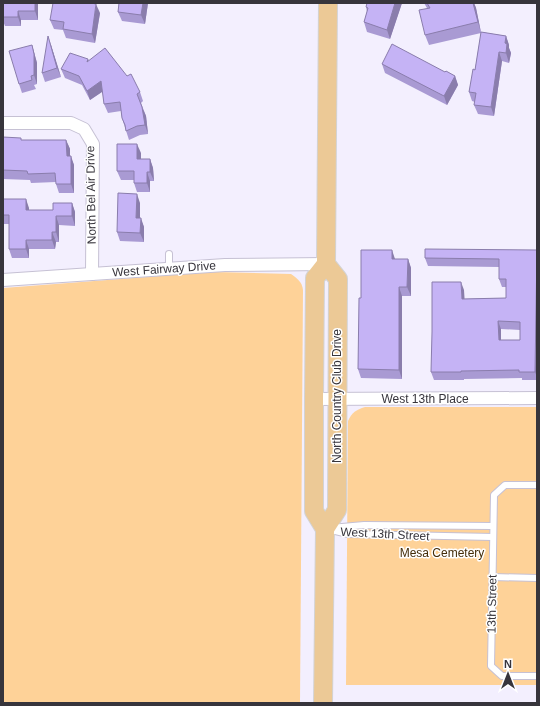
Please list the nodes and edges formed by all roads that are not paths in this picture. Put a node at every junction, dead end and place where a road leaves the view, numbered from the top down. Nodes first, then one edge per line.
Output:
1 (328, 3) edge
2 (3, 123) edge
3 (169, 254) dead end
4 (326, 264) junction
5 (169, 268) junction
6 (92, 274) junction
7 (3, 280) edge
8 (537, 398) edge
9 (314, 399) junction
10 (337, 399) junction
11 (537, 485) edge
12 (493, 526) junction
13 (325, 529) junction
14 (493, 537) junction
15 (493, 577) junction
16 (537, 578) edge
17 (537, 676) edge
18 (323, 703) edge

1 - 4 main road
2 - 6 street, North Bel Air Drive
3 - 5 lane
4 - 5 street, West Fairway Drive
4 - 9 main road, North Country Club Drive
4 - 10 main road, North Country Club Drive
5 - 6 street, West Fairway Drive
6 - 7 street, West Fairway Drive
8 - 10 street, West 13th Place
9 - 10 street, West 13th Place
9 - 13 main road, North Country Club Drive
10 - 13 main road, North Country Club Drive
11 - 12 lane, 13th Street
12 - 13 lane, West 13th Street
12 - 14 lane, 13th Street
13 - 14 lane, West 13th Street
13 - 18 main road
14 - 15 lane, 13th Street
15 - 16 lane
15 - 17 lane, 13th Street

